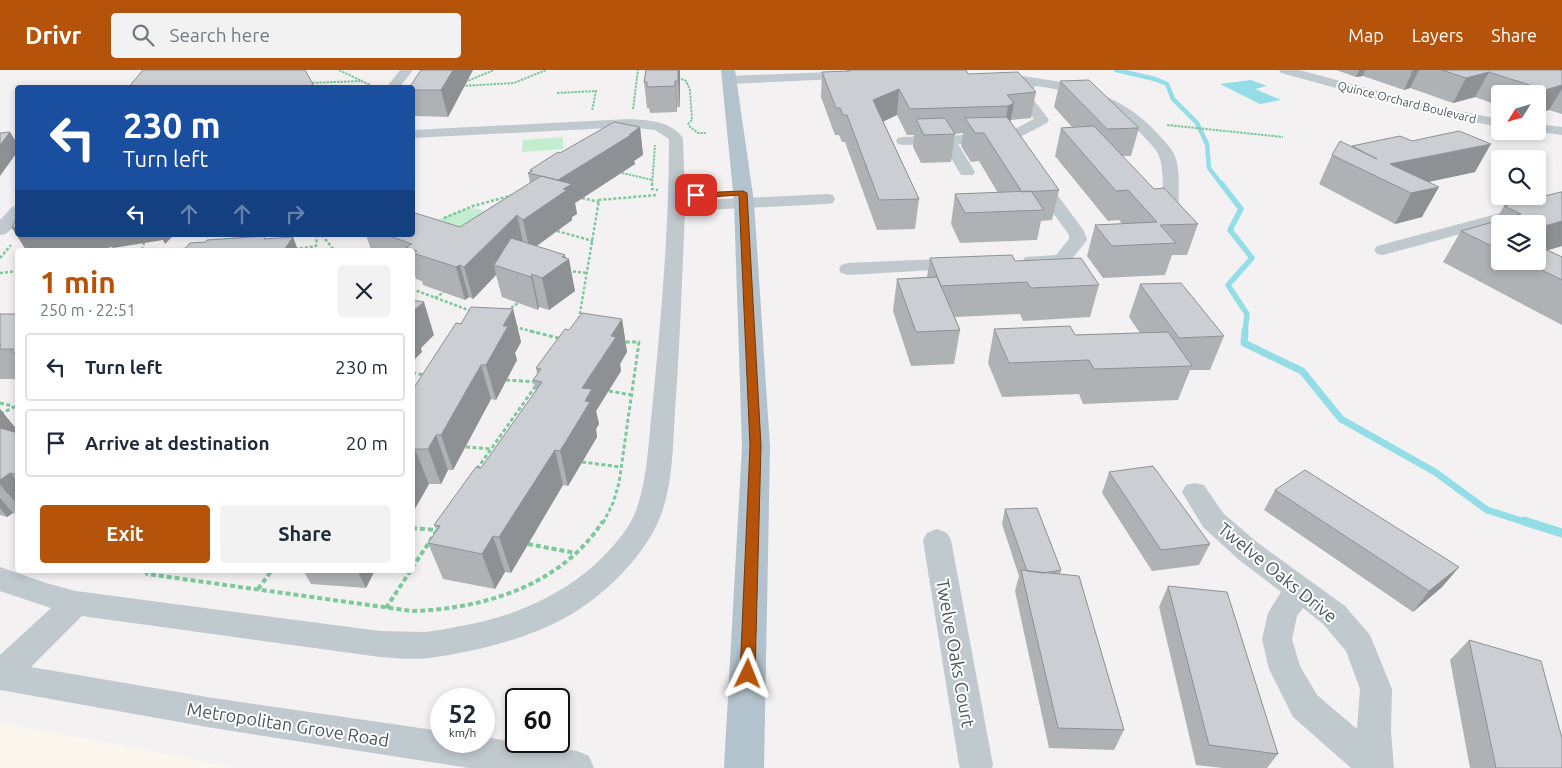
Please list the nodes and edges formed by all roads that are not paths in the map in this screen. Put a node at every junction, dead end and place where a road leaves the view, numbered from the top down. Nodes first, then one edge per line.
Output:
1 (407, 70) edge
2 (1285, 70) edge
3 (729, 75) edge
4 (867, 75) edge
5 (984, 76) edge
6 (1030, 82) junction
7 (394, 85) edge
8 (1491, 121) edge
9 (1546, 129) edge
10 (1562, 131) edge
11 (415, 134) edge
12 (1007, 138) junction
13 (948, 140) junction
14 (903, 141) dead end
15 (967, 172) dead end
16 (826, 194) dead end
17 (670, 197) junction
18 (743, 198) junction
19 (1170, 207) edge
20 (15, 214) edge
21 (1562, 220) edge
22 (0, 230) edge
23 (1383, 250) dead end
24 (1013, 262) edge
25 (984, 263) edge
26 (848, 269) dead end
27 (1195, 492) dead end
28 (937, 540) dead end
29 (0, 579) edge
30 (1300, 588) junction
31 (76, 602) junction
32 (0, 676) edge
33 (975, 767) edge
34 (577, 768) edge
35 (744, 768) edge
36 (1377, 768) edge

1 - 7 street
2 - 8 street, Quince Orchard Boulevard
3 - 4 street
3 - 18 main road
5 - 6 street
6 - 12 street
6 - 19 street
9 - 10 street
11 - 17 street
12 - 13 street
12 - 24 street
13 - 14 street
13 - 15 street
16 - 18 street
17 - 18 street
17 - 31 street
18 - 35 main road
20 - 22 street
21 - 23 street
25 - 26 street
27 - 30 street, Twelve Oaks Drive
28 - 33 street, Twelve Oaks Court
29 - 31 street
30 - 36 street, Twelve Oaks Drive
30 - 36 street
31 - 32 street
32 - 34 street, Metropolitan Grove Road

